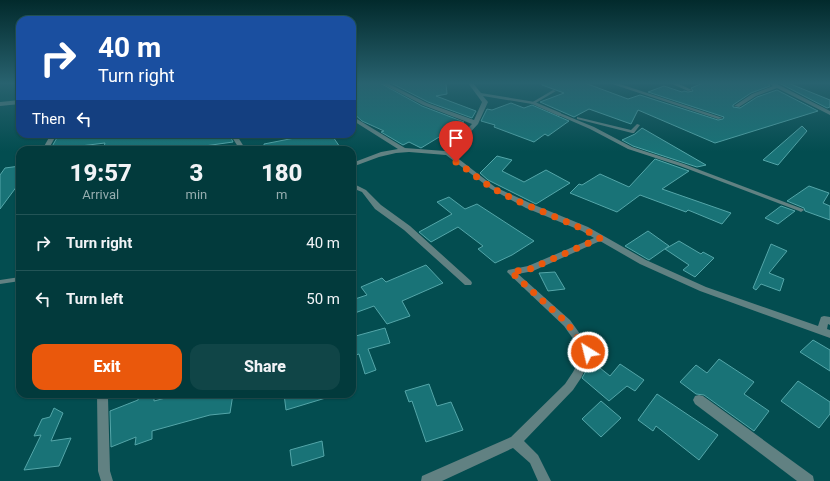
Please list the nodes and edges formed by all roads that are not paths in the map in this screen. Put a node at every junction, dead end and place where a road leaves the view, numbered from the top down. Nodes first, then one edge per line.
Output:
1 (428, 105) edge
2 (484, 105) edge
3 (539, 105) edge
4 (681, 105) edge
5 (814, 105) edge
6 (559, 114) junction
7 (830, 114) edge
8 (720, 118) dead end
9 (356, 120) edge
10 (476, 123) junction
11 (638, 125) dead end
12 (404, 150) junction
13 (447, 153) junction
14 (356, 164) edge
15 (356, 187) edge
16 (801, 210) dead end
17 (600, 238) junction
18 (16, 280) edge
19 (0, 282) edge
20 (468, 283) dead end
21 (830, 321) edge
22 (826, 332) edge
23 (102, 398) edge
24 (699, 400) dead end
25 (515, 441) junction
26 (107, 481) edge
27 (427, 481) edge
28 (545, 481) edge
29 (808, 481) edge

1 - 10 street
2 - 10 street
3 - 6 street
4 - 8 street
5 - 7 street
6 - 11 lane
6 - 16 lane
9 - 12 street
10 - 13 street
12 - 13 street
12 - 14 street
13 - 17 street
15 - 20 street
17 - 22 street
17 - 25 street
18 - 19 lane
21 - 22 street
23 - 26 street
24 - 29 street
25 - 27 street
25 - 28 street

